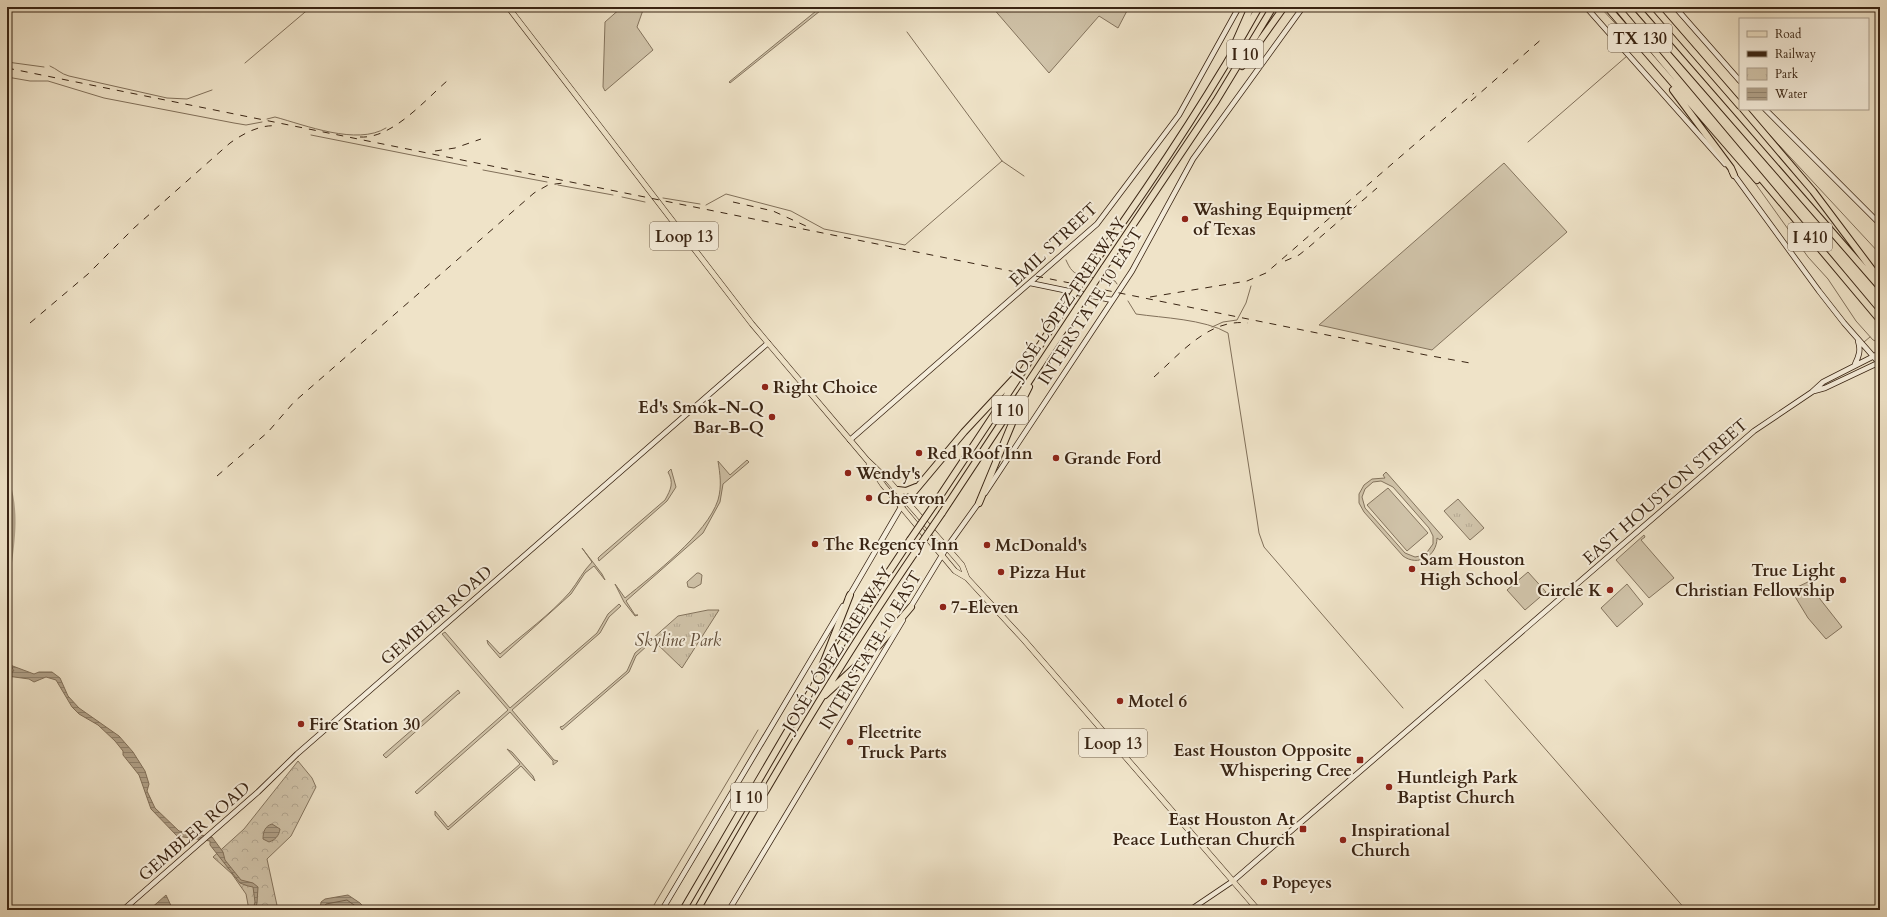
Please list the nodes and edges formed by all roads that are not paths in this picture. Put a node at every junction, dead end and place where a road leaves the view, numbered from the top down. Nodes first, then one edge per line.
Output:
1 (508, 7) edge
2 (1239, 7) edge
3 (1251, 7) edge
4 (1259, 7) edge
5 (1274, 7) edge
6 (1284, 7) edge
7 (1303, 7) edge
8 (1586, 7) edge
9 (1607, 7) edge
10 (1612, 7) edge
11 (1617, 7) edge
12 (1636, 7) edge
13 (1654, 7) edge
14 (1675, 7) edge
15 (1649, 56) junction
16 (1670, 68) junction
17 (1224, 70) junction
18 (1739, 80) edge
19 (1216, 101) junction
20 (1739, 105) edge
21 (1744, 110) edge
22 (1766, 110) edge
23 (1734, 175) junction
24 (1797, 221) junction
25 (1880, 224) edge
26 (1041, 273) junction
27 (1880, 280) edge
28 (1030, 283) junction
29 (1044, 286) junction
30 (1880, 286) edge
31 (1112, 300) junction
32 (1880, 320) edge
33 (1856, 338) junction
34 (768, 342) junction
35 (1880, 353) edge
36 (1873, 356) junction
37 (1029, 363) junction
38 (1879, 363) edge
39 (1855, 365) junction
40 (1036, 371) junction
41 (1812, 392) junction
42 (850, 440) junction
43 (867, 460) junction
44 (919, 485) junction
45 (898, 490) junction
46 (907, 500) junction
47 (979, 503) junction
48 (901, 507) junction
49 (947, 548) junction
50 (942, 556) junction
51 (967, 578) junction
52 (850, 595) junction
53 (911, 607) junction
54 (815, 684) junction
55 (812, 710) junction
56 (1233, 881) junction
57 (123, 910) edge
58 (662, 910) edge
59 (683, 910) edge
60 (697, 910) edge
61 (730, 910) edge
62 (1190, 910) edge
63 (1258, 910) edge

1 - 34 main road, Loop 13
2 - 26 main road, EMIL STREET
3 - 17 highway
4 - 17 highway, JOSÉ LÓPEZ FREEWAY / I 10
5 - 19 highway, JOSÉ LÓPEZ FREEWAY / I 10
6 - 19 highway
7 - 31 main road, INTERSTATE 10 EAST
8 - 23 main road
9 - 15 highway
10 - 16 highway, TX 130
11 - 16 highway, I 410
12 - 30 highway, I 410
13 - 20 highway
14 - 18 main road
15 - 23 highway
15 - 24 highway
16 - 24 highway, I 410
17 - 37 highway, JOSÉ LÓPEZ FREEWAY / I 10, bridge
19 - 40 highway, JOSÉ LÓPEZ FREEWAY / I 10, bridge
21 - 27 highway
22 - 25 main road
23 - 33 main road
24 - 32 highway, I 410
26 - 28 main road, EMIL STREET
26 - 29 main road
28 - 29 main road
28 - 42 main road, EMIL STREET
29 - 31 main road
31 - 47 main road, INTERSTATE 10 EAST
33 - 36 main road
33 - 39 main road
34 - 42 main road, Loop 13
34 - 57 main road, GEMBLER ROAD
35 - 36 main road, EAST HOUSTON STREET
36 - 38 main road
36 - 39 main road, EAST HOUSTON STREET
37 - 44 highway
37 - 54 highway, JOSÉ LÓPEZ FREEWAY / I 10, bridge
38 - 41 main road, EAST HOUSTON STREET
39 - 41 main road, EAST HOUSTON STREET
40 - 47 highway
40 - 55 highway, JOSÉ LÓPEZ FREEWAY / I 10, bridge
41 - 56 main road, EAST HOUSTON STREET
42 - 43 main road, Loop 13
43 - 45 main road, Loop 13
43 - 48 main road, Loop 13
44 - 45 highway
44 - 46 highway
45 - 46 main road, Loop 13
46 - 48 main road
46 - 49 main road, Loop 13
47 - 49 main road, INTERSTATE 10 EAST
48 - 50 main road, Loop 13
48 - 52 main road
49 - 50 main road, INTERSTATE 10 EAST
49 - 51 main road, Loop 13
50 - 51 main road, Loop 13
50 - 53 main road, INTERSTATE 10 EAST
51 - 56 main road, Loop 13
52 - 54 highway
52 - 58 main road
53 - 55 highway
53 - 61 main road, INTERSTATE 10 EAST
54 - 59 highway, JOSÉ LÓPEZ FREEWAY / I 10
55 - 60 highway, JOSÉ LÓPEZ FREEWAY / I 10
56 - 62 main road, EAST HOUSTON STREET
56 - 63 main road, Loop 13

